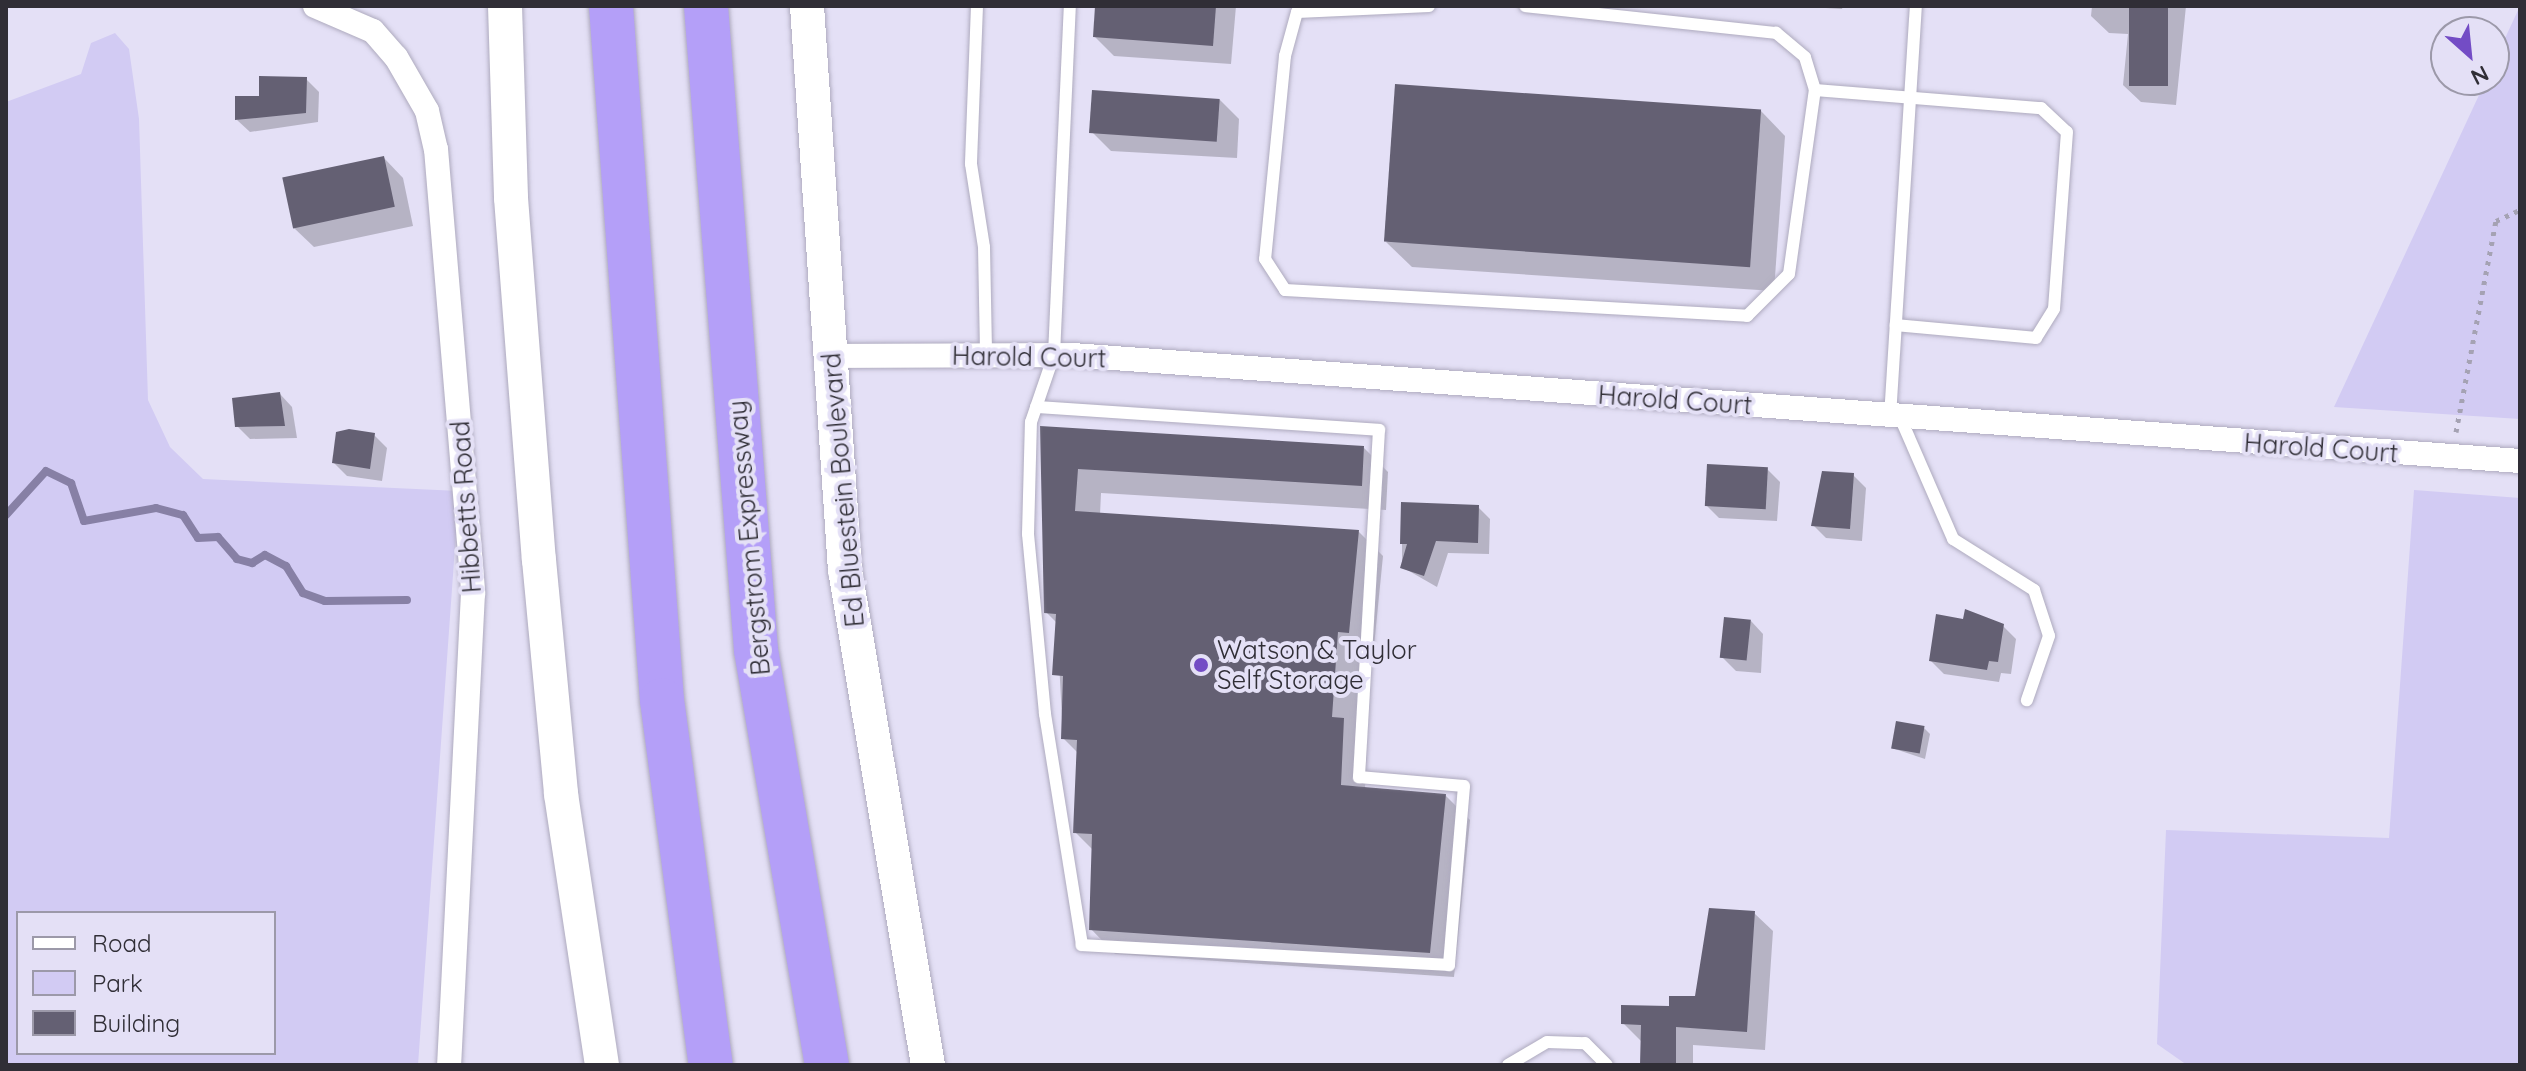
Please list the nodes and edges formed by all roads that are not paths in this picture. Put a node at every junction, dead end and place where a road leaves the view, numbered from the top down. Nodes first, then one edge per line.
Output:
1 (315, 6) edge
2 (505, 6) edge
3 (611, 6) edge
4 (706, 6) edge
5 (807, 6) edge
6 (977, 6) edge
7 (1070, 6) edge
8 (1429, 6) edge
9 (1525, 6) edge
10 (1916, 6) edge
11 (1297, 9) edge
12 (1815, 90) junction
13 (1910, 97) junction
14 (1896, 325) junction
15 (1054, 355) junction
16 (830, 356) junction
17 (986, 356) junction
18 (1036, 407) junction
19 (1895, 417) junction
20 (2520, 461) edge
21 (2027, 700) dead end
22 (449, 1065) edge
23 (602, 1065) edge
24 (711, 1065) edge
25 (827, 1065) edge
26 (928, 1065) edge
27 (1508, 1065) edge
28 (1607, 1065) edge

1 - 22 street, Hibbetts Road
2 - 23 main road
3 - 24 highway
4 - 25 highway, Bergstrom Expressway
5 - 16 main road, Ed Bluestein Boulevard
6 - 17 lane
7 - 15 lane
8 - 11 lane
9 - 12 lane
10 - 13 lane
11 - 12 lane
12 - 13 lane
13 - 14 lane
13 - 14 lane
14 - 19 lane
15 - 17 street, Harold Court
15 - 18 lane
15 - 19 street, Harold Court
16 - 17 street, Harold Court
16 - 26 main road, Ed Bluestein Boulevard
18 - 18 lane
19 - 20 street, Harold Court
19 - 21 lane
27 - 28 lane

